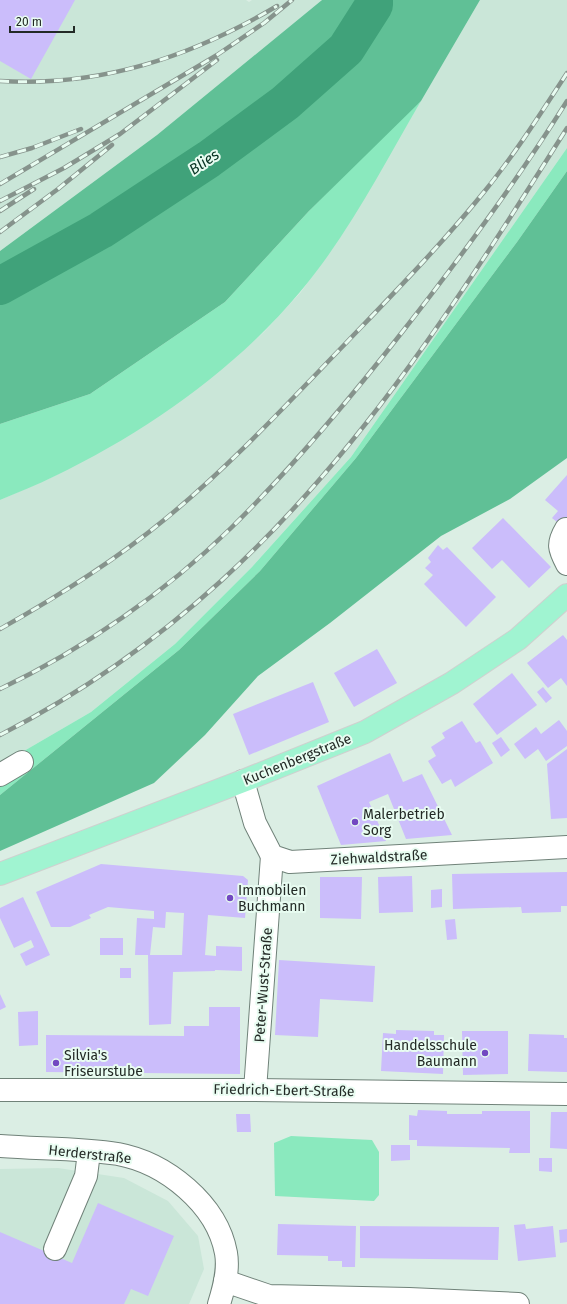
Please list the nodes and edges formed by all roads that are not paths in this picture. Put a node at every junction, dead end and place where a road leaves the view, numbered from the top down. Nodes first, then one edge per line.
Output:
1 (566, 529) dead end
2 (567, 564) edge
3 (567, 595) edge
4 (22, 762) dead end
5 (0, 775) edge
6 (243, 781) junction
7 (567, 847) edge
8 (272, 856) junction
9 (0, 874) edge
10 (0, 1090) edge
11 (255, 1090) junction
12 (567, 1094) edge
13 (0, 1146) edge
14 (89, 1152) junction
15 (55, 1249) dead end
16 (226, 1281) junction
17 (299, 1300) edge
18 (409, 1301) edge
19 (219, 1304) edge
20 (518, 1304) edge

1 - 2 street
3 - 6 main road, Kuchenbergstraße
4 - 5 street
6 - 8 street
6 - 9 main road, Kuchenbergstraße
7 - 8 street, Ziehwaldstraße
8 - 11 street, Peter-Wust-Straße
10 - 11 street, Friedrich-Ebert-Straße
11 - 12 street, Friedrich-Ebert-Straße
13 - 14 street, Herderstraße
14 - 15 street
14 - 16 street, Herderstraße
16 - 17 street
16 - 19 street, Herderstraße
17 - 18 street
18 - 20 street

